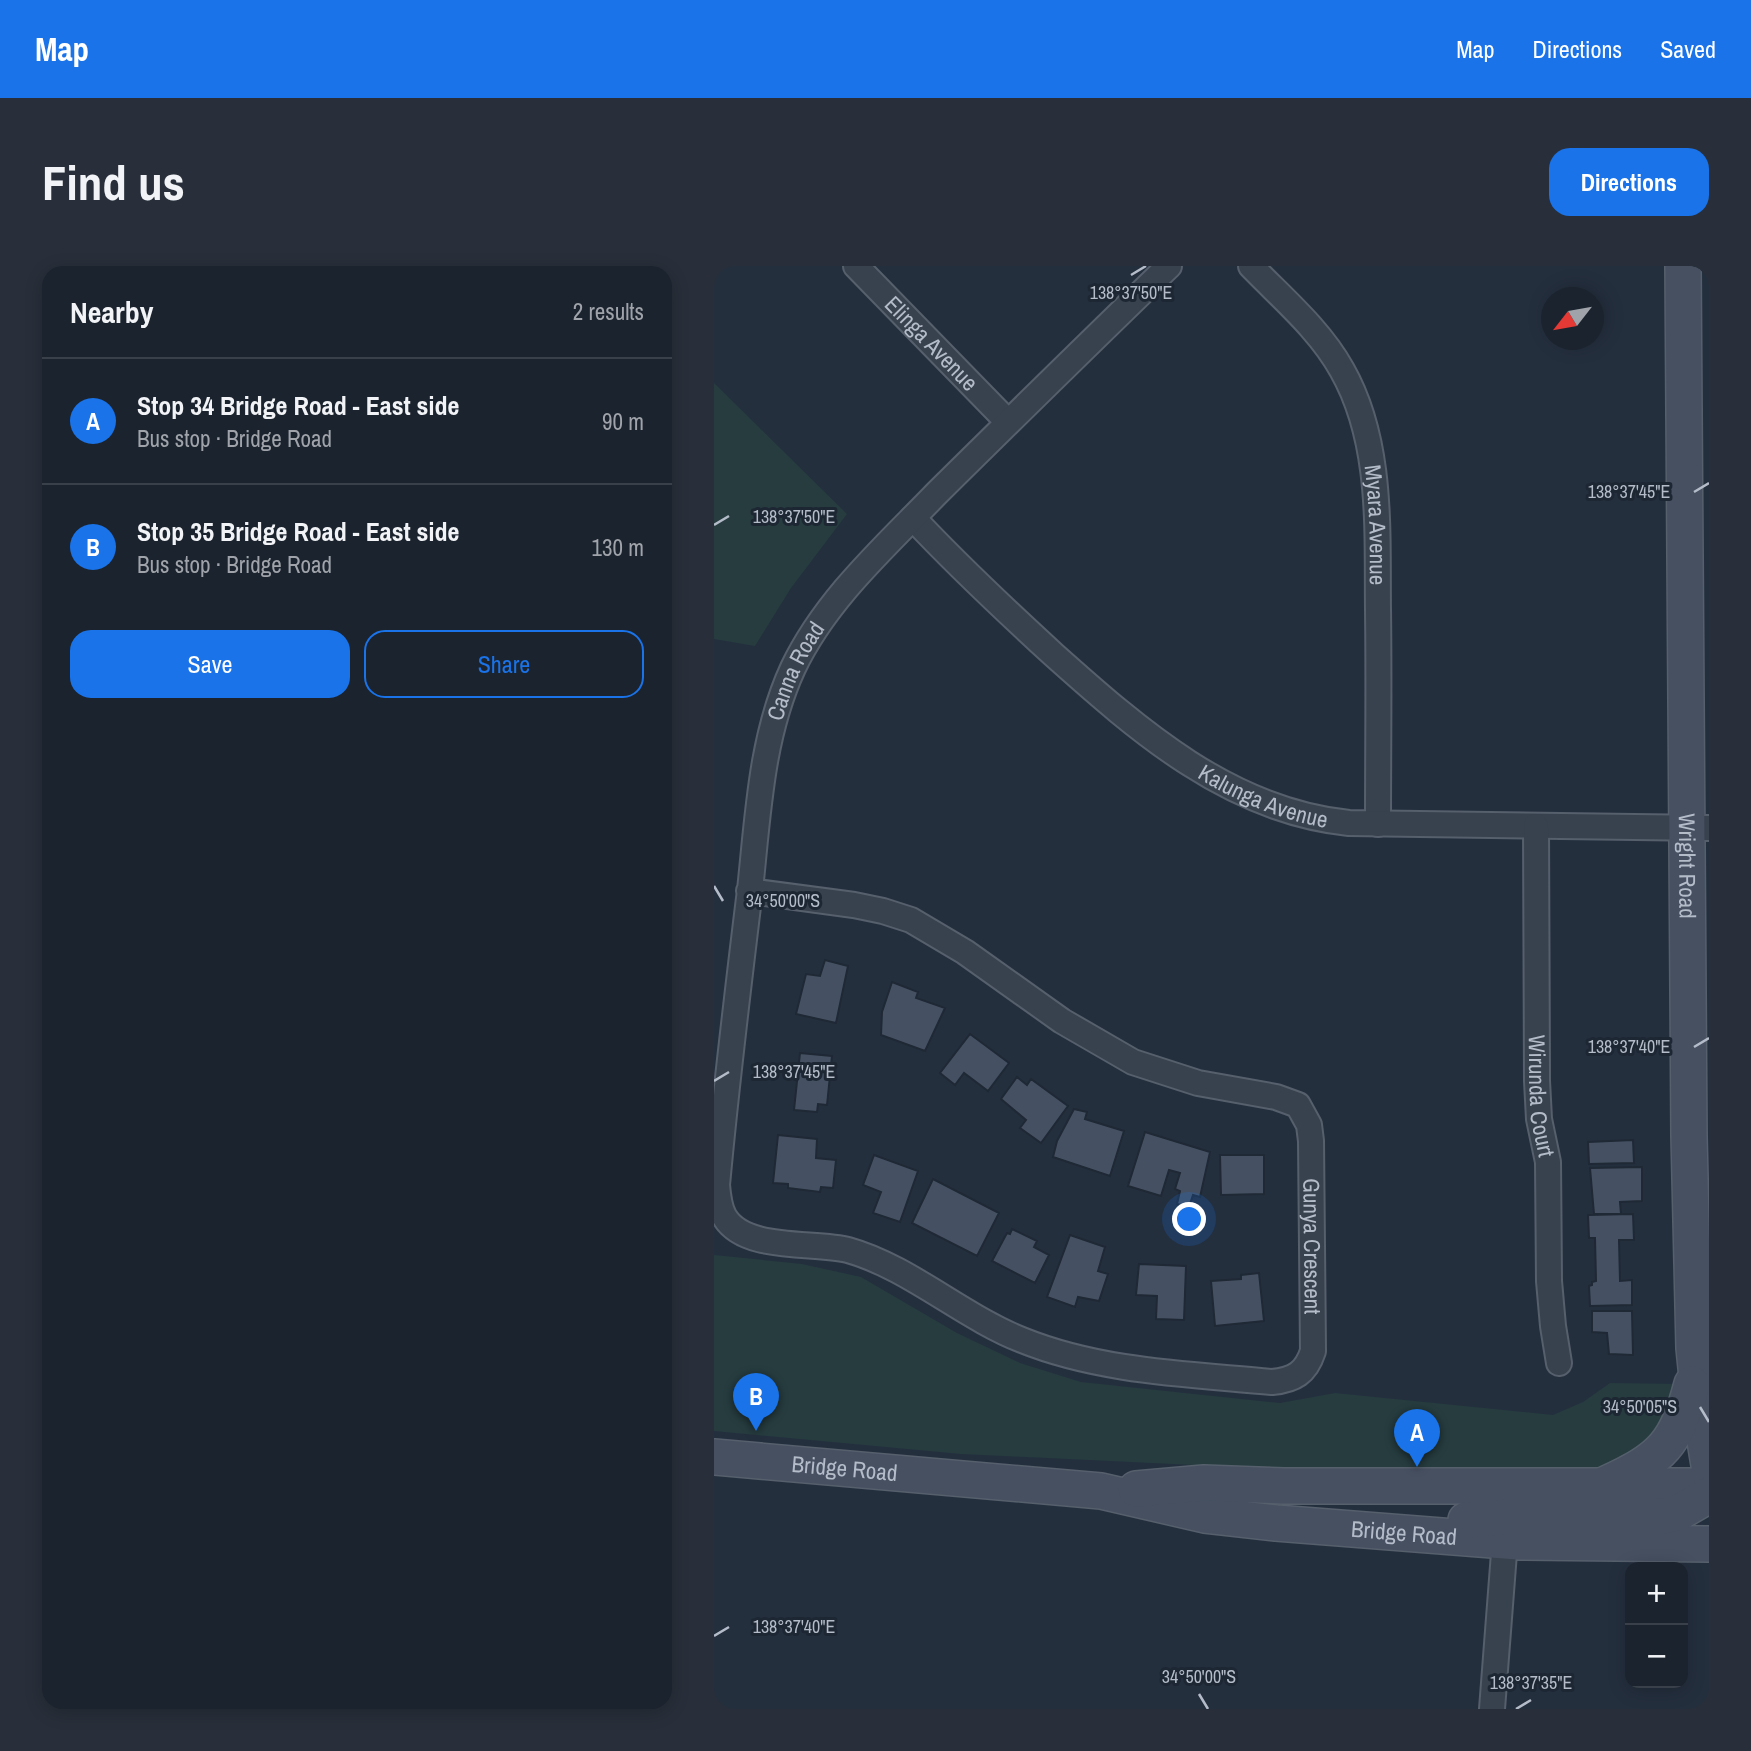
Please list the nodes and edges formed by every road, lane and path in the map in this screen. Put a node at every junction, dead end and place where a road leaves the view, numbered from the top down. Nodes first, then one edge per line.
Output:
1 (856, 266) edge
2 (1169, 266) edge
3 (1251, 266) edge
4 (1683, 266) edge
5 (1008, 422) junction
6 (913, 518) junction
7 (1378, 824) junction
8 (1536, 827) junction
9 (1699, 828) edge
10 (750, 891) junction
11 (723, 1021) edge
12 (724, 1217) joint
13 (1700, 1245) edge
14 (1559, 1363) dead end
15 (1696, 1369) junction
16 (714, 1457) edge
17 (1709, 1465) edge
18 (1599, 1486) junction
19 (1709, 1486) edge
20 (1101, 1491) junction
21 (1709, 1494) edge
22 (1351, 1528) junction
23 (1505, 1540) junction
24 (1709, 1544) edge
25 (1492, 1709) edge

1 - 5 street, Elinga Avenue
2 - 5 street, Canna Road
3 - 7 street, Myara Avenue
4 - 9 main road, Wright Road
5 - 6 street, Canna Road
6 - 7 street, Kalunga Avenue
6 - 10 street, Canna Road
7 - 8 street, Kalunga Avenue
8 - 9 street, Kalunga Avenue
8 - 14 street, Wirunda Court
9 - 13 main road, Wright Road
10 - 11 street, Canna Road
10 - 12 street, Gunya Crescent
11 - 12 street, Canna Road
13 - 15 main road, Wright Road
15 - 17 main road, Wright Road
15 - 18 main road
16 - 20 main road, Bridge Road
18 - 19 main road, Bridge Road
18 - 20 main road, Bridge Road
20 - 22 main road, Bridge Road
21 - 22 main road
22 - 23 main road, Bridge Road
23 - 24 main road, Bridge Road
23 - 25 street

